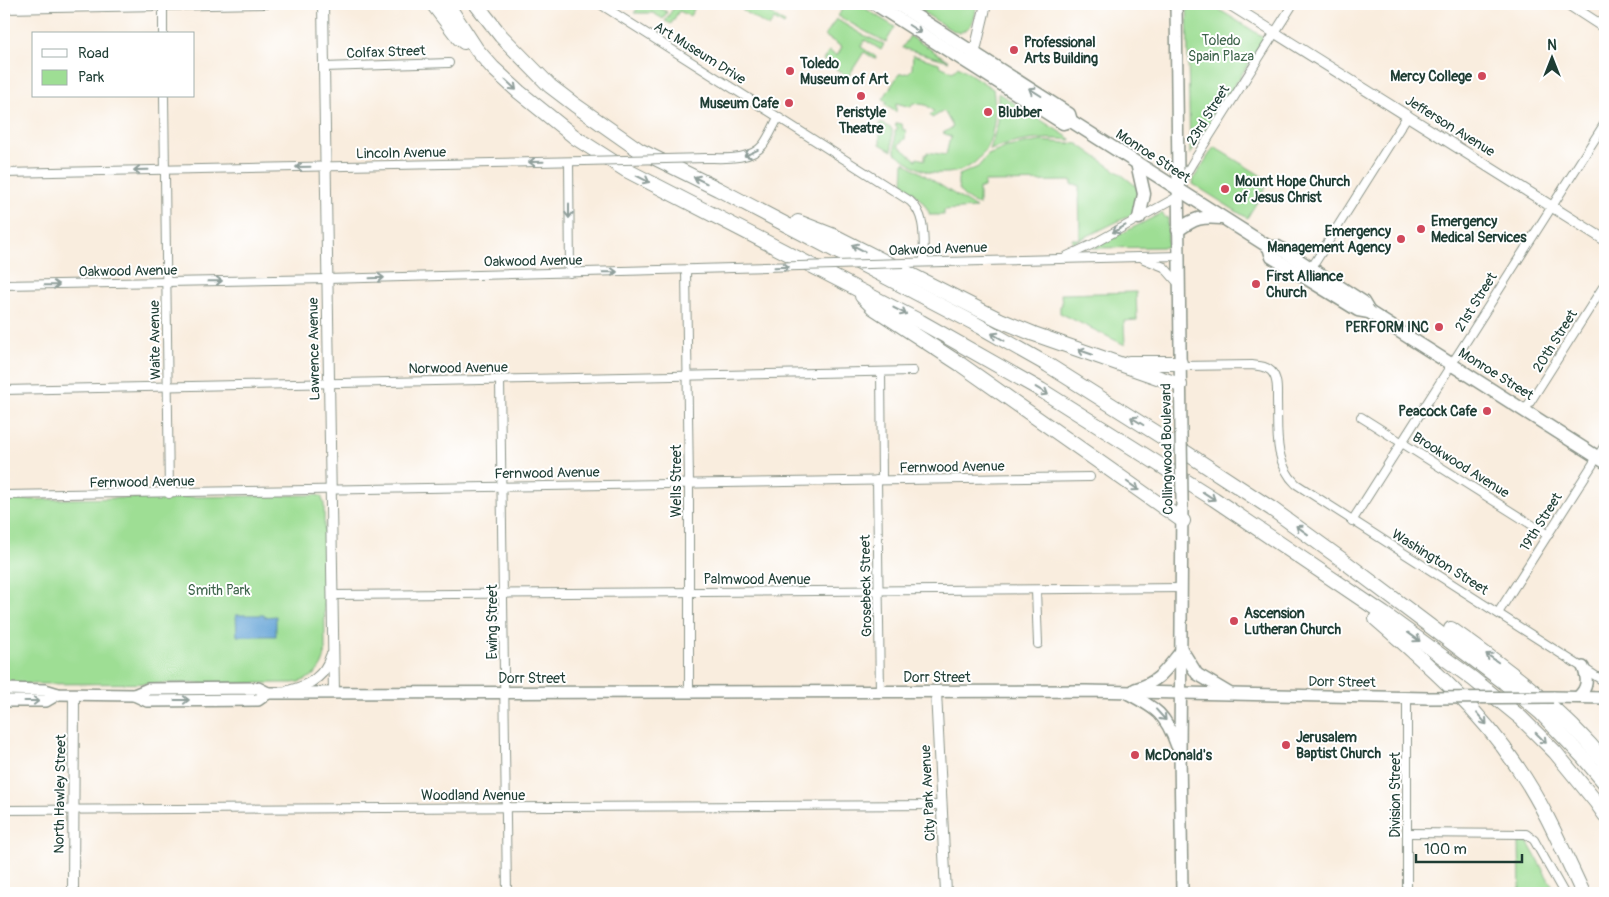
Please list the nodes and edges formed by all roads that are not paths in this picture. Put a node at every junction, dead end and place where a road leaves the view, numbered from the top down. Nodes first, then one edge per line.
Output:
1 (163, 4) edge
2 (266, 4) edge
3 (323, 4) edge
4 (433, 4) edge
5 (447, 4) edge
6 (476, 4) edge
7 (600, 4) edge
8 (875, 4) edge
9 (897, 4) edge
10 (986, 4) edge
11 (1176, 4) edge
12 (1229, 4) edge
13 (1294, 4) edge
14 (1568, 4) edge
15 (4, 9) edge
16 (1605, 28) edge
17 (163, 32) edge
18 (1275, 33) junction
19 (477, 50) junction
20 (973, 59) junction
21 (449, 63) dead end
22 (324, 67) junction
23 (164, 98) edge
24 (1408, 115) junction
25 (778, 118) junction
26 (1605, 123) edge
27 (569, 162) junction
28 (1137, 163) junction
29 (326, 166) junction
30 (165, 170) junction
31 (4, 173) edge
32 (718, 189) junction
33 (1177, 193) junction
34 (1552, 207) junction
35 (1139, 218) junction
36 (1222, 218) junction
37 (1178, 230) junction
38 (1605, 240) edge
39 (1138, 256) junction
40 (1179, 256) junction
41 (1063, 258) junction
42 (924, 262) junction
43 (686, 270) junction
44 (570, 273) junction
45 (1308, 273) junction
46 (327, 279) junction
47 (167, 282) junction
48 (1605, 284) edge
49 (4, 286) edge
50 (1179, 286) junction
51 (856, 290) junction
52 (1118, 363) junction
53 (1180, 364) junction
54 (1452, 364) junction
55 (913, 371) dead end
56 (881, 372) junction
57 (688, 376) junction
58 (500, 380) junction
59 (328, 384) junction
60 (1180, 385) junction
61 (168, 386) junction
62 (4, 390) edge
63 (1526, 410) junction
64 (1361, 417) dead end
65 (1402, 442) junction
66 (1605, 445) edge
67 (1601, 459) edge
68 (1090, 478) dead end
69 (880, 480) junction
70 (689, 484) junction
71 (502, 487) junction
72 (330, 490) junction
73 (169, 494) junction
74 (4, 495) edge
75 (1183, 521) junction
76 (1352, 521) junction
77 (1548, 535) junction
78 (1341, 559) junction
79 (1331, 579) junction
80 (1182, 588) junction
81 (1036, 590) junction
82 (879, 591) junction
83 (688, 592) junction
84 (504, 594) junction
85 (332, 595) junction
86 (1498, 613) junction
87 (1038, 644) dead end
88 (333, 648) junction
89 (1182, 650) junction
90 (1583, 667) junction
91 (1605, 682) edge
92 (4, 689) edge
93 (689, 692) junction
94 (880, 692) junction
95 (936, 692) junction
96 (1126, 692) junction
97 (273, 693) junction
98 (334, 693) junction
99 (505, 693) junction
100 (1181, 693) junction
101 (58, 694) junction
102 (74, 694) junction
103 (1233, 695) junction
104 (1407, 698) junction
105 (1578, 698) junction
106 (1605, 698) edge
107 (4, 701) edge
108 (1180, 753) junction
109 (1605, 762) edge
110 (1605, 783) edge
111 (942, 805) junction
112 (506, 808) junction
113 (4, 810) edge
114 (72, 810) junction
115 (1605, 815) edge
116 (1407, 833) junction
117 (73, 893) edge
118 (507, 893) edge
119 (946, 893) edge
120 (1182, 893) edge
121 (1407, 893) edge
122 (1564, 893) edge
123 (1583, 893) edge

1 - 2 street
1 - 15 street
1 - 17 street
3 - 22 street, Lawrence Avenue
4 - 19 highway
5 - 19 highway
32 -> 6 highway
7 - 25 street, Art Museum Drive
8 -> 20 main road, Monroe Street
9 - 20 main road, Monroe Street
10 - 20 street
11 - 33 main road, Collingwood Boulevard
12 - 18 street, Jefferson Avenue
13 - 18 street, 23rd Street
14 - 16 street
18 - 24 street, Jefferson Avenue
18 - 33 street, 23rd Street
19 -> 51 highway
20 - 28 main road, Monroe Street
21 - 22 street, Colfax Street
22 - 29 street, Lawrence Avenue
23 - 30 street, Waite Avenue
24 - 34 street, Jefferson Avenue
24 - 45 street
25 -> 27 street, Lincoln Avenue, bridge
25 - 42 street, Art Museum Drive
26 - 34 street, 21st Street
27 -> 29 street, Lincoln Avenue
27 -> 44 street
28 - 33 main road, Monroe Street
28 - 35 main road
29 -> 30 street, Lincoln Avenue
29 - 46 street, Lawrence Avenue
30 -> 31 street, Lincoln Avenue
30 - 47 street, Waite Avenue
52 -> 32 highway
78 -> 32 highway
33 - 35 street, Oakwood Avenue
33 - 36 main road, Monroe Street
33 - 37 main road, Collingwood Boulevard
34 - 38 street, Jefferson Avenue
34 - 54 street, 21st Street
35 -> 41 street, Oakwood Avenue
36 - 37 main road
36 - 45 main road, Monroe Street
37 - 40 main road, Collingwood Boulevard
39 - 40 street, Oakwood Avenue
39 - 41 street, Oakwood Avenue
39 - 50 street, Oakwood Avenue
40 - 50 main road, Collingwood Boulevard
41 - 42 street, Oakwood Avenue
43 -> 42 street, Oakwood Avenue, bridge
44 -> 43 street, Oakwood Avenue
43 - 57 street, Wells Street
46 -> 44 street, Oakwood Avenue
45 - 54 main road, Monroe Street
47 -> 46 street, Oakwood Avenue
46 - 59 street, Lawrence Avenue
49 -> 47 street, Oakwood Avenue
47 - 61 street, Waite Avenue
48 - 63 street, 20th Street
50 - 53 main road, Collingwood Boulevard
51 -> 75 highway
51 -> 79 highway
52 - 53 highway
52 - 60 highway
53 - 60 main road, Collingwood Boulevard
53 - 76 street, Washington Street
54 - 63 main road, Monroe Street
54 - 65 street, 21st Street
55 - 56 street, Norwood Avenue
56 - 57 street, Norwood Avenue
56 - 69 street, Grosebeck Street
57 - 58 street, Norwood Avenue
57 - 70 street, Wells Street
58 - 59 street, Norwood Avenue
58 - 71 street, Ewing Street
59 - 61 street, Norwood Avenue
59 - 72 street, Lawrence Avenue
60 - 75 main road, Collingwood Boulevard, bridge
61 - 62 street, Norwood Avenue
61 - 73 street, Waite Avenue
63 - 67 main road, Monroe Street
64 - 65 street, Brookwood Avenue
65 - 76 street, 21st Street
65 - 77 street, Brookwood Avenue
66 - 67 street, 19th Street
67 - 77 street, 19th Street
68 - 69 street, Fernwood Avenue
69 - 70 street, Fernwood Avenue
69 - 82 street, Grosebeck Street
70 - 71 street, Fernwood Avenue
70 - 83 street, Wells Street
71 - 72 street, Fernwood Avenue
71 - 84 street, Ewing Street
72 - 73 street, Fernwood Avenue
72 - 85 street, Lawrence Avenue
73 - 74 street, Fernwood Avenue
75 - 80 main road, Collingwood Boulevard
76 - 86 street, Washington Street
77 - 86 street, 19th Street
109 -> 78 highway
78 - 110 highway
79 -> 115 highway
79 -> 123 highway
80 - 81 street, Palmwood Avenue
80 - 89 main road, Collingwood Boulevard
81 - 82 street, Palmwood Avenue
81 - 87 street
82 - 83 street, Palmwood Avenue
82 - 94 street, Grosebeck Street
83 - 84 street, Palmwood Avenue
83 - 93 street, Wells Street
84 - 85 street, Palmwood Avenue
84 - 99 street, Ewing Street
85 - 88 street, Lawrence Avenue
86 - 90 street, Washington Street
88 - 97 street
88 - 98 street, Lawrence Avenue
89 - 96 main road
89 - 100 main road, Collingwood Boulevard
89 - 103 main road
90 - 91 street, Washington Street
90 - 105 main road
92 - 101 main road, Dorr Street
93 - 94 main road, Dorr Street
93 - 99 main road, Dorr Street
94 - 95 main road, Dorr Street
95 - 96 main road, Dorr Street
95 - 111 street, City Park Avenue
96 - 100 main road, Dorr Street
96 -> 108 main road
97 - 98 main road, Dorr Street
97 - 102 main road, Dorr Street
98 - 99 main road, Dorr Street
99 - 112 street, Ewing Street
100 - 103 main road, Dorr Street
100 - 108 main road, Collingwood Boulevard
101 - 102 main road, Dorr Street
107 -> 101 main road, Dorr Street
102 - 114 street, North Hawley Street
103 - 104 main road, Dorr Street
104 - 105 main road, Dorr Street, bridge
104 - 116 street, Division Street
105 - 106 main road, Dorr Street
108 - 120 main road, Collingwood Boulevard
111 - 112 street, Woodland Avenue
111 - 119 street, City Park Avenue
112 - 114 street, Woodland Avenue
112 - 118 street, Ewing Street
113 - 114 street, Woodland Avenue
114 - 117 street, North Hawley Street
116 - 121 street, Division Street
116 - 122 street

